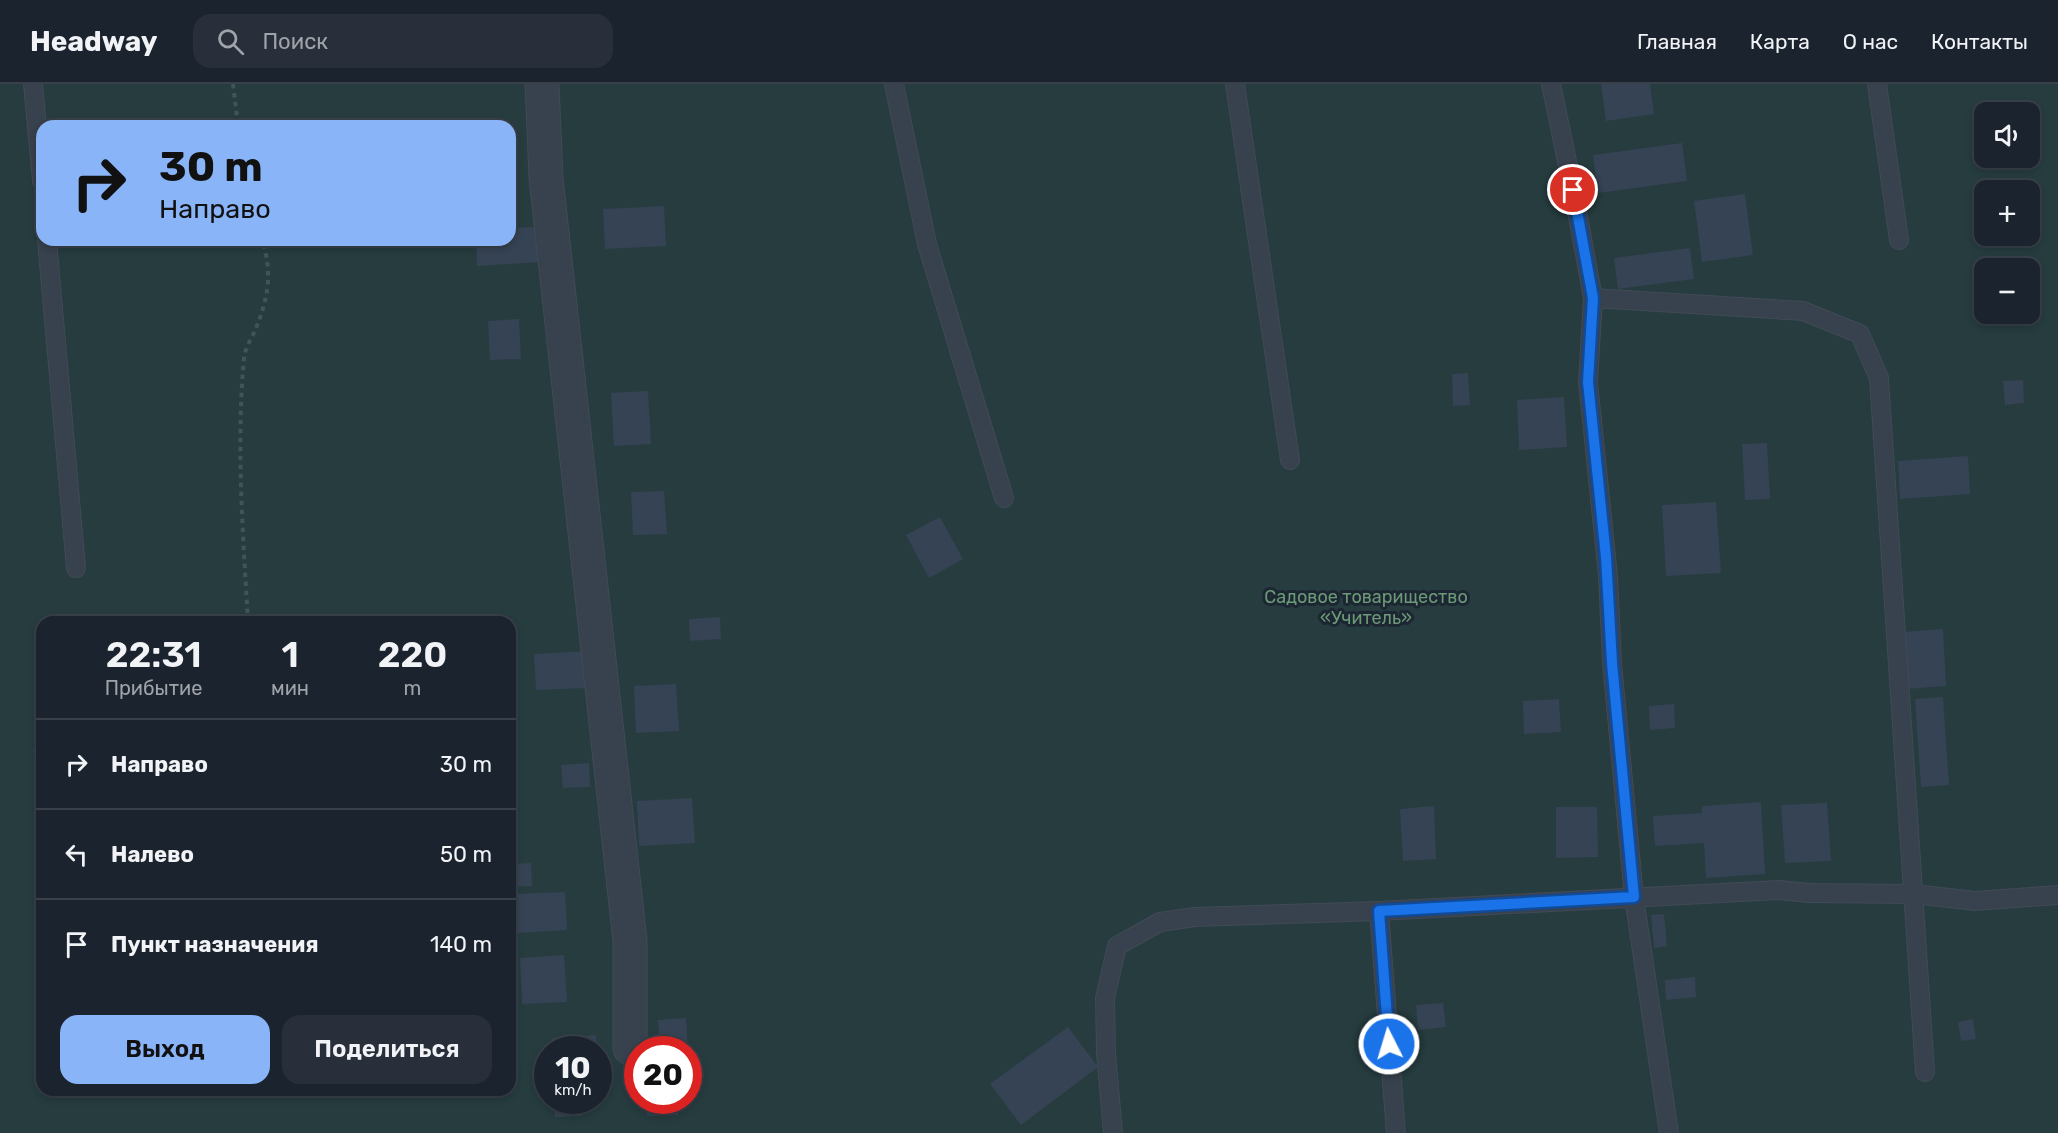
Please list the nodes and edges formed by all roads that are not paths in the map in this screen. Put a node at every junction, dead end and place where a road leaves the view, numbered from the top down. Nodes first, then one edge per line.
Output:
1 (33, 84) edge
2 (542, 84) edge
3 (894, 84) edge
4 (1235, 84) edge
5 (1551, 84) edge
6 (1877, 84) edge
7 (36, 120) edge
8 (1899, 240) dead end
9 (48, 246) edge
10 (1593, 298) junction
11 (1290, 460) dead end
12 (1004, 498) dead end
13 (76, 568) dead end
14 (1914, 894) junction
15 (2058, 895) edge
16 (1634, 897) junction
17 (1379, 911) junction
18 (630, 1036) edge
19 (1925, 1072) dead end
20 (1113, 1133) edge
21 (1396, 1133) edge
22 (1669, 1133) edge

1 - 7 lane
2 - 18 street
3 - 12 lane
4 - 11 lane
5 - 10 lane
6 - 8 lane
9 - 13 lane
10 - 14 lane
10 - 16 lane
14 - 15 lane
14 - 16 lane
14 - 19 lane
16 - 17 lane
16 - 22 lane
17 - 20 lane
17 - 21 lane

